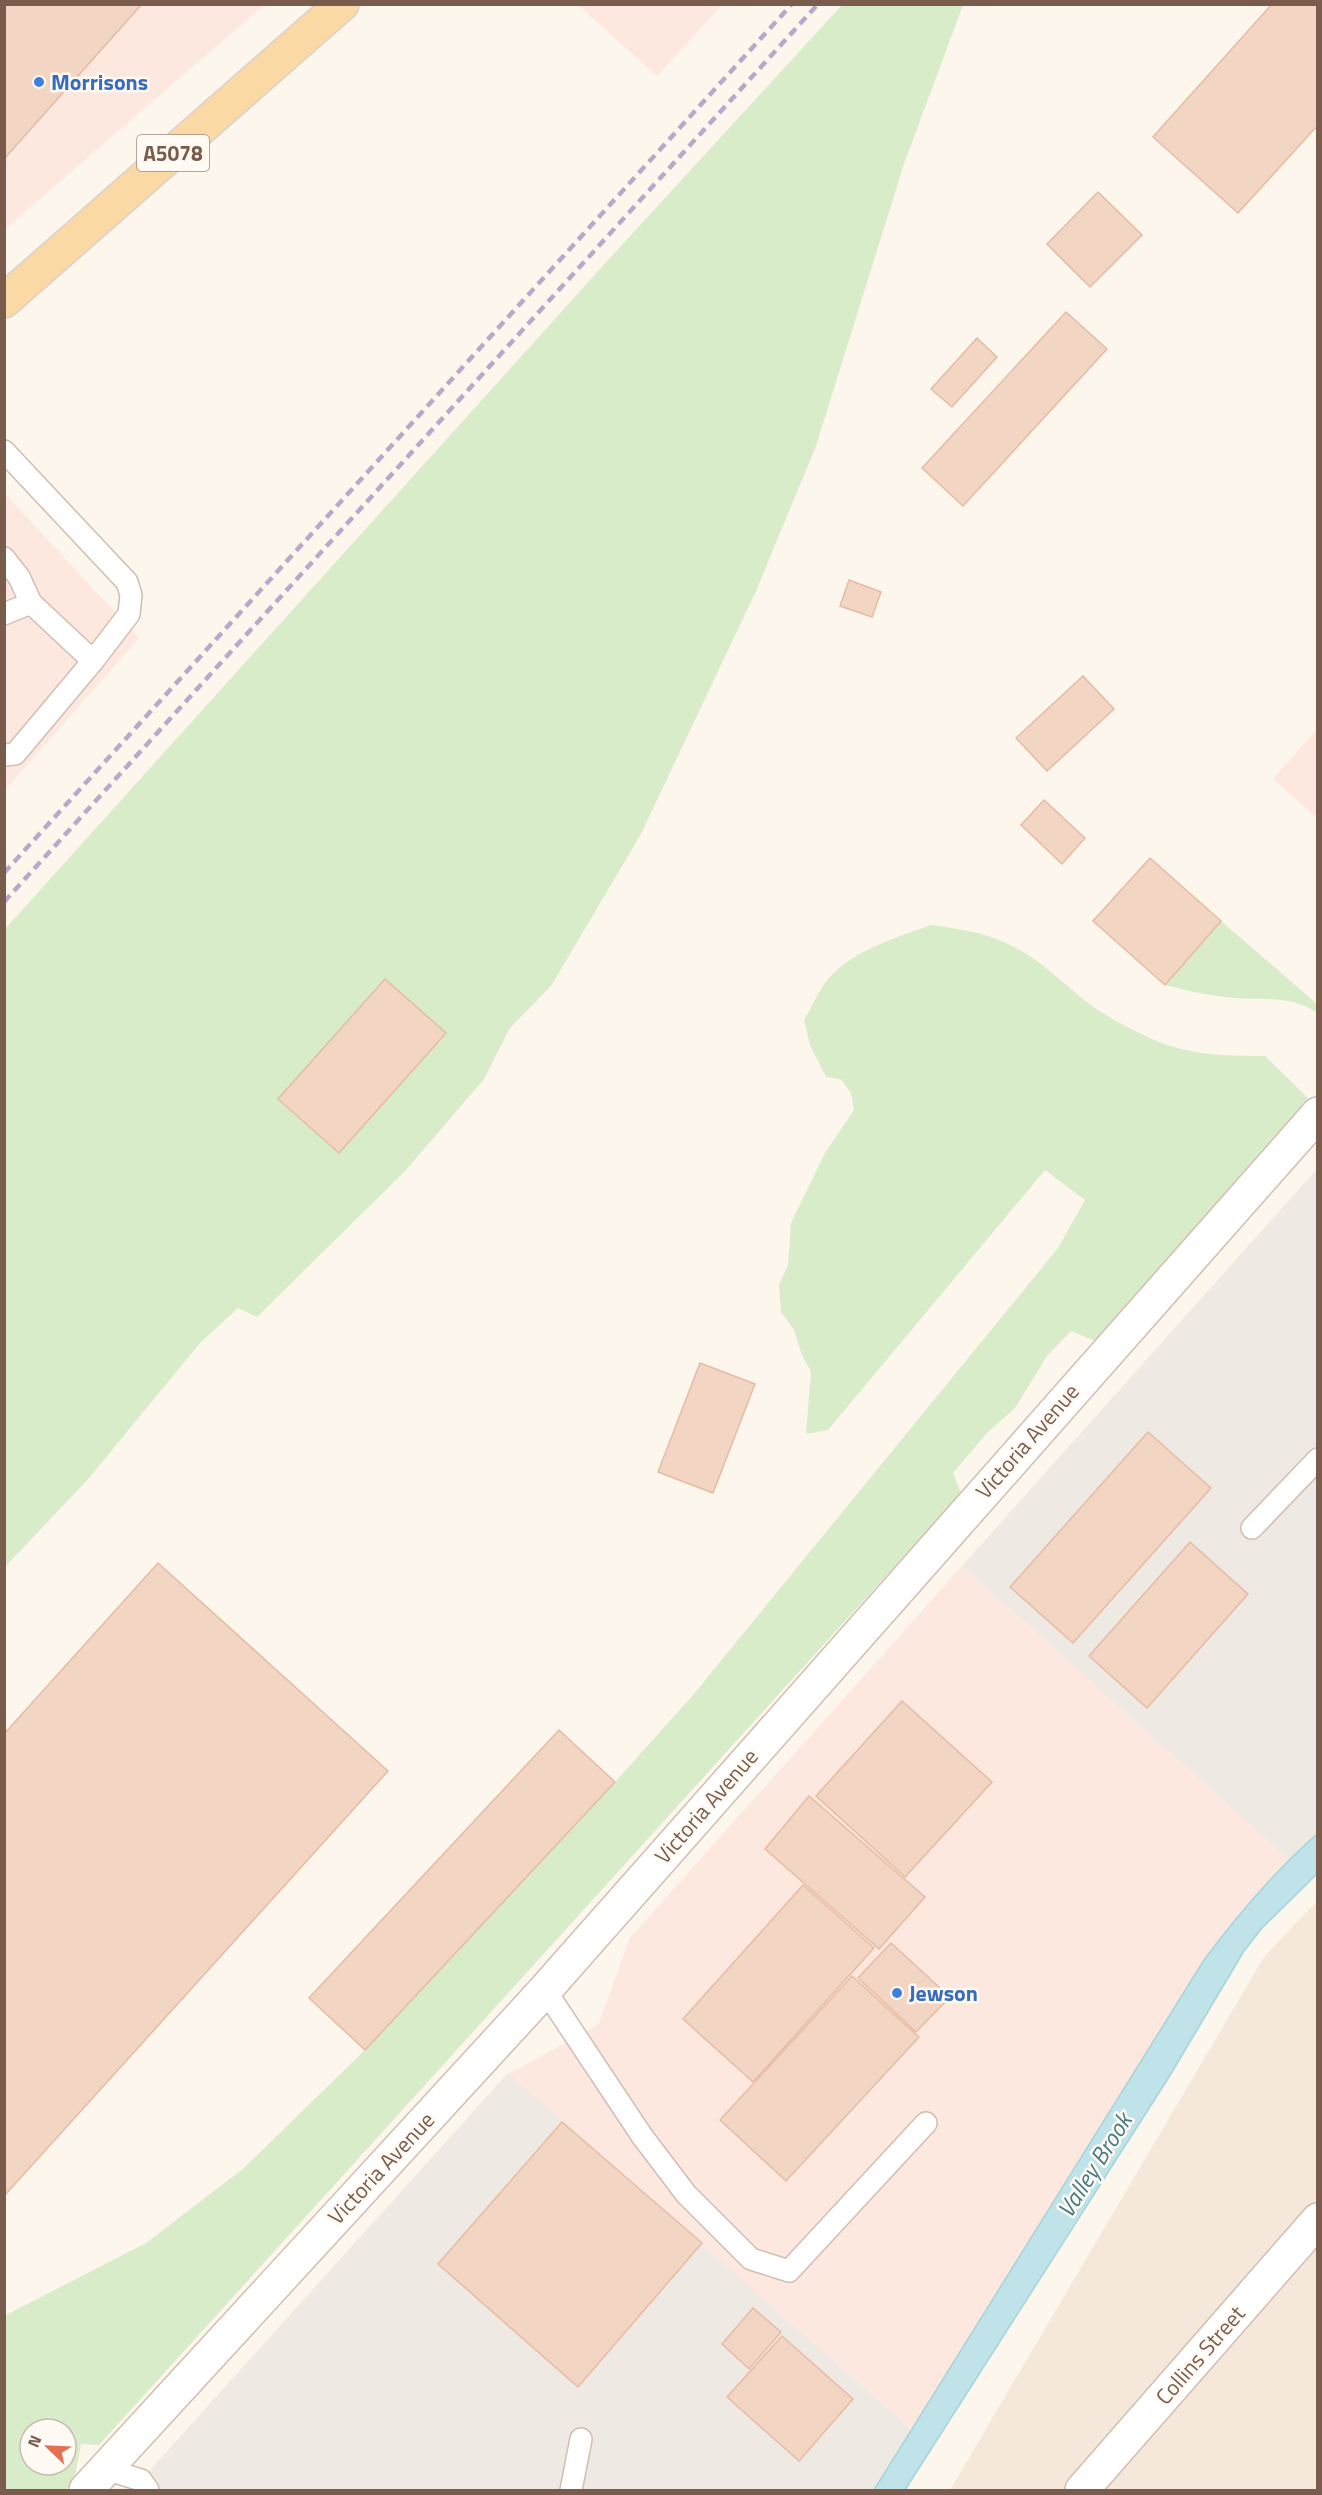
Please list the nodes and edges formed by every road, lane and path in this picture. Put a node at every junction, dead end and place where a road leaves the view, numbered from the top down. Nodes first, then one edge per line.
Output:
1 (342, 4) edge
2 (4, 301) edge
3 (4, 451) edge
4 (4, 558) edge
5 (31, 603) junction
6 (4, 614) edge
7 (93, 661) junction
8 (8, 758) edge
9 (1317, 1114) edge
10 (1317, 1459) edge
11 (1252, 1528) dead end
12 (545, 1990) junction
13 (926, 2123) dead end
14 (1317, 2220) edge
15 (581, 2439) dead end
16 (96, 2480) edge
17 (148, 2490) edge
18 (571, 2490) edge
19 (1082, 2490) edge

1 - 2 main road, A5078
3 - 7 lane
4 - 5 lane
5 - 6 lane
5 - 7 lane
7 - 8 lane
9 - 12 street, Victoria Avenue
10 - 11 lane
12 - 13 lane
12 - 16 street, Victoria Avenue
14 - 19 street, Collins Street
15 - 18 lane
16 - 17 lane

